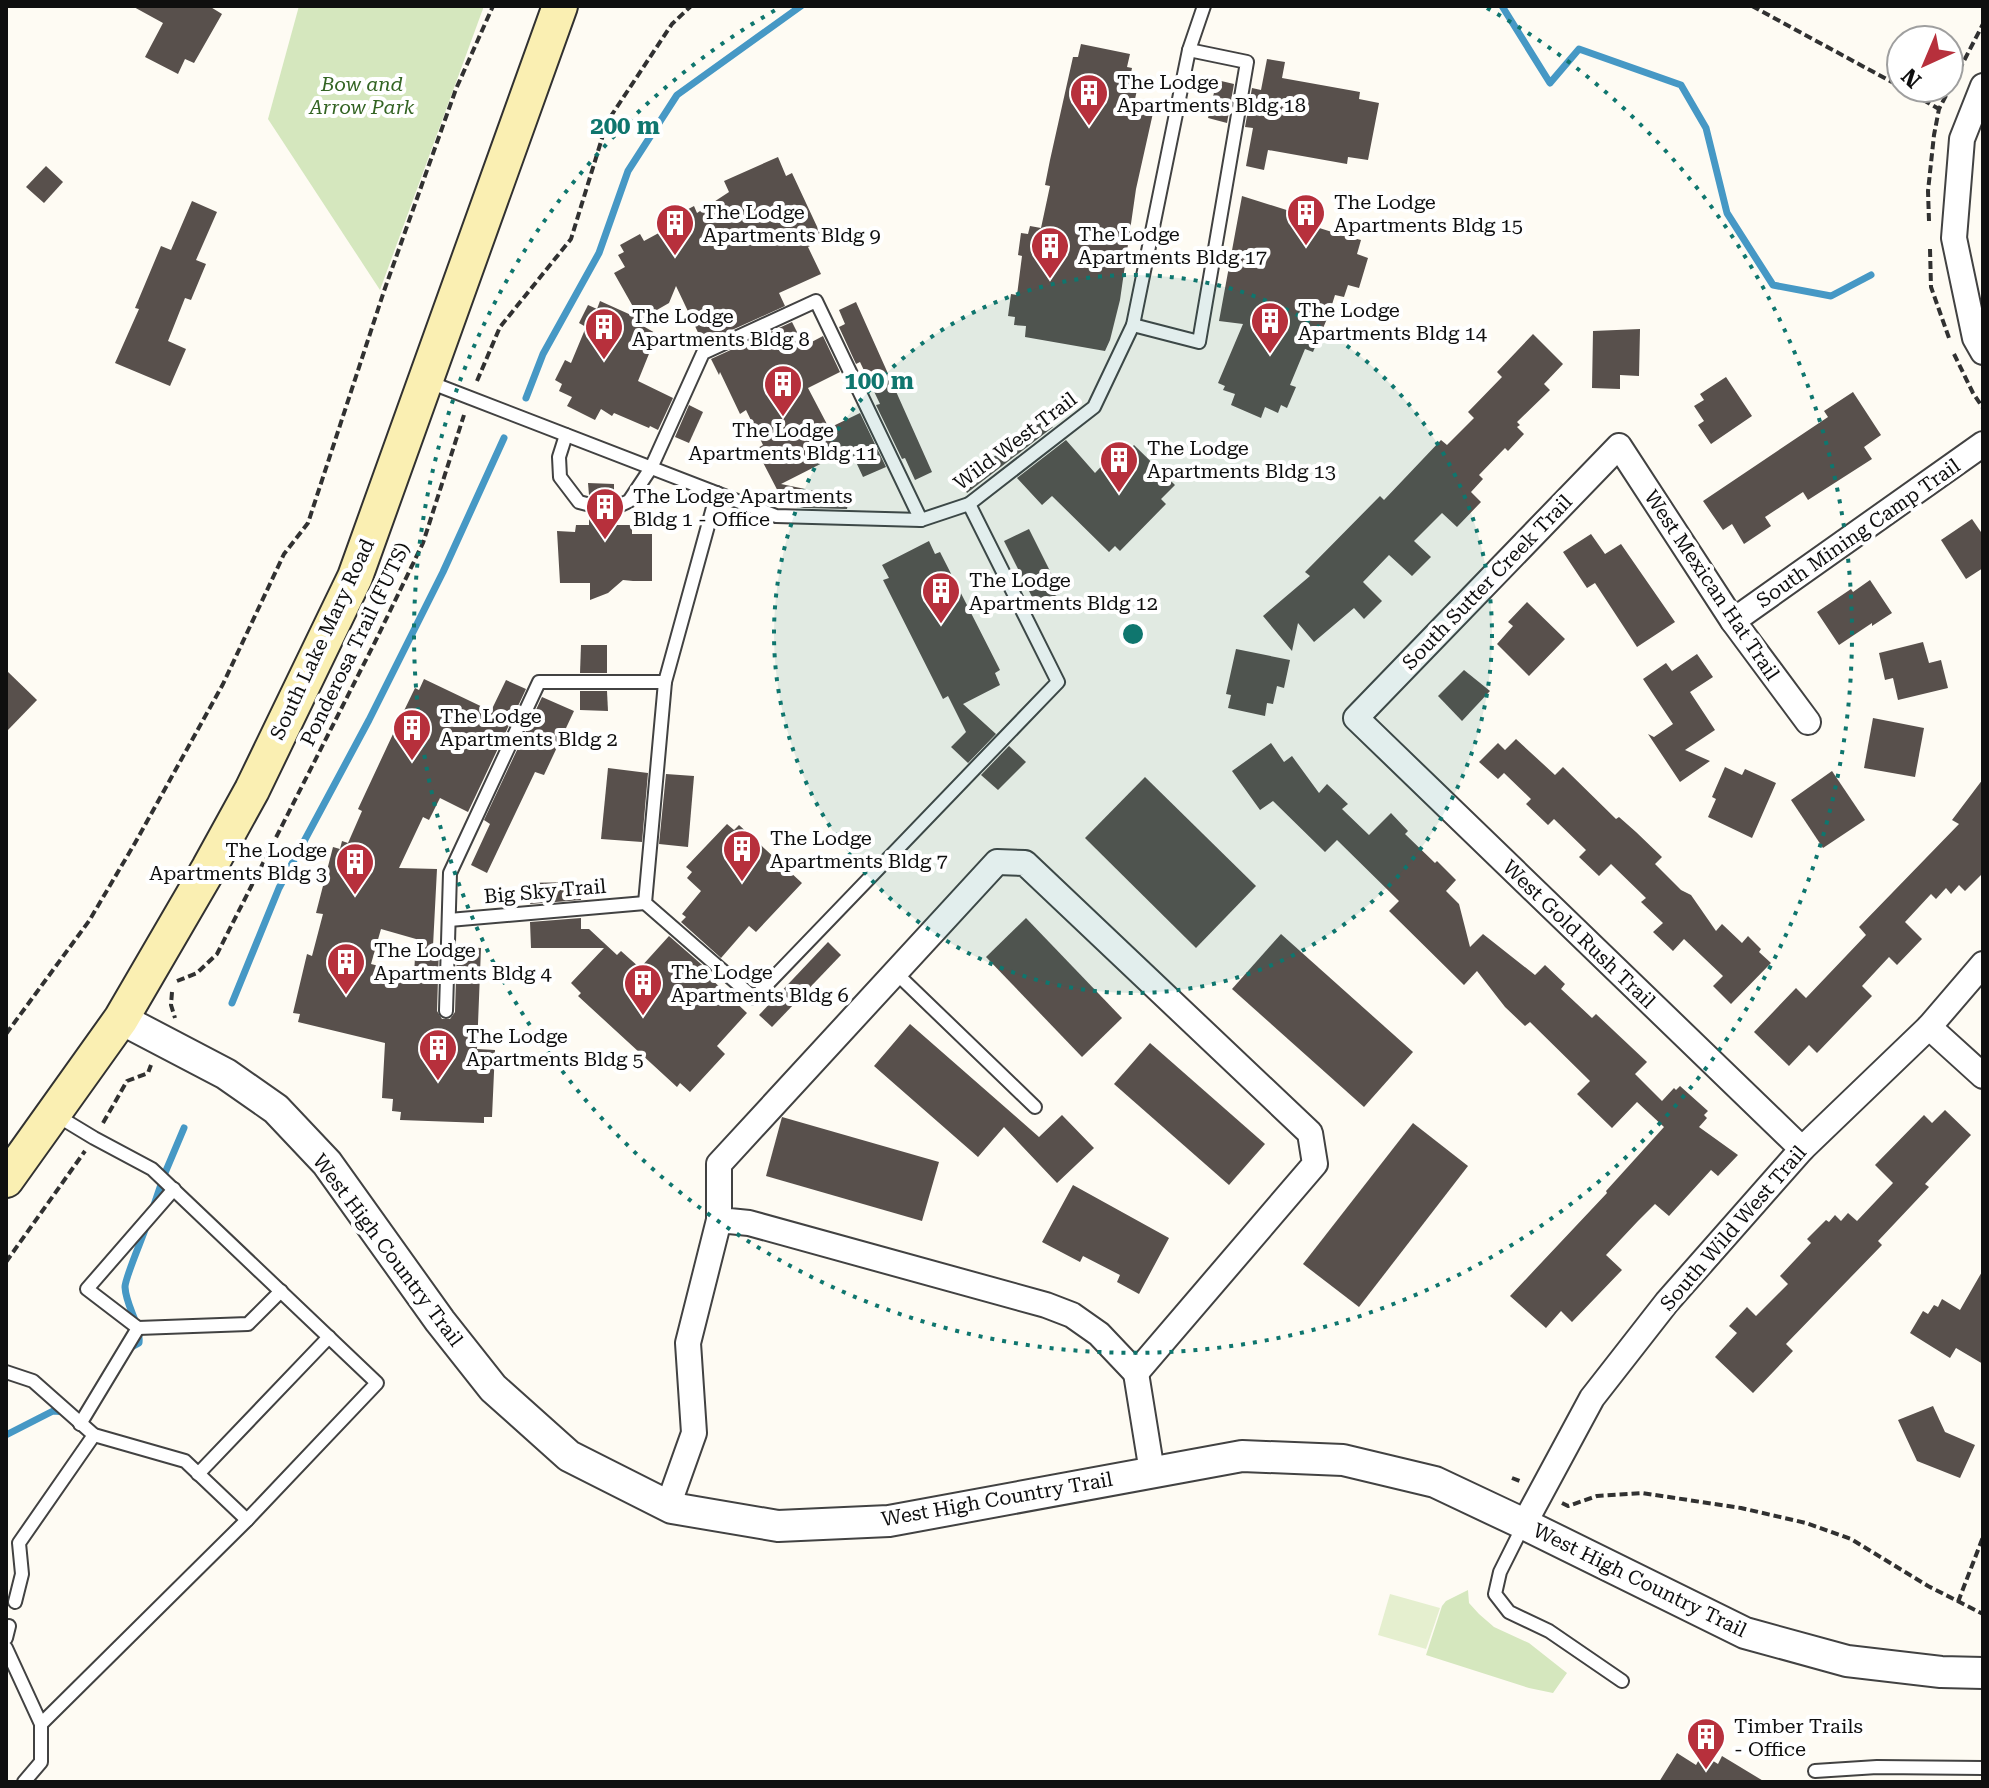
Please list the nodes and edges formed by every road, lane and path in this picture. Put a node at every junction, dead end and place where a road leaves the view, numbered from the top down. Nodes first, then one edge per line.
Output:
1 (493, 6) edge
2 (560, 6) edge
3 (691, 6) edge
4 (1204, 6) edge
5 (1752, 6) edge
6 (1983, 24) edge
7 (1189, 50) junction
8 (1965, 59) edge
9 (1885, 79) edge
10 (1983, 86) edge
11 (1133, 325) junction
12 (1983, 352) edge
13 (427, 381) junction
14 (469, 397) junction
15 (566, 435) junction
16 (1983, 444) edge
17 (1619, 446) joint
18 (651, 468) junction
19 (717, 493) junction
20 (969, 504) junction
21 (921, 520) junction
22 (1733, 621) junction
23 (665, 682) junction
24 (1356, 718) joint
25 (1808, 722) dead end
26 (645, 903) junction
27 (449, 920) junction
28 (1983, 964) edge
29 (896, 973) junction
30 (446, 1011) dead end
31 (121, 1019) junction
32 (1929, 1027) junction
33 (6, 1034) edge
34 (163, 1041) junction
35 (1983, 1076) edge
36 (1035, 1107) dead end
37 (53, 1114) junction
38 (94, 1138) junction
39 (1802, 1149) junction
40 (6, 1180) edge
41 (174, 1189) junction
42 (719, 1220) junction
43 (6, 1262) edge
44 (281, 1291) junction
45 (138, 1328) junction
46 (329, 1337) junction
47 (6, 1372) edge
48 (1136, 1373) junction
49 (80, 1424) junction
50 (94, 1435) junction
51 (1152, 1472) junction
52 (198, 1474) junction
53 (668, 1506) junction
54 (1568, 1506) dead end
55 (247, 1520) junction
56 (1524, 1524) junction
57 (1983, 1537) edge
58 (15, 1602) dead end
59 (1958, 1602) junction
60 (1983, 1614) edge
61 (6, 1648) edge
62 (1983, 1673) edge
63 (1622, 1681) dead end
64 (41, 1724) junction
65 (1983, 1768) edge
66 (1815, 1771) dead end
67 (24, 1782) edge

1 - 33 path
2 - 13 main road, South Lake Mary Road
3 - 14 path, Ponderosa Trail (FUTS)
4 - 7 lane, Wild West Trail
5 - 9 path
6 - 8 path
7 - 11 lane, Wild West Trail
7 - 11 lane
10 - 12 street
11 - 20 lane, Wild West Trail
13 - 14 lane, Wild West Trail
13 - 31 main road, South Lake Mary Road
14 - 15 lane, Wild West Trail
14 - 34 path, Ponderosa Trail (FUTS)
15 - 18 lane, Wild West Trail
15 - 18 lane
16 - 22 street, South Mining Camp Trail
17 - 22 street, West Mexican Hat Trail
17 - 24 street, South Sutter Creek Trail
18 - 19 lane, Wild West Trail
18 - 21 lane
19 - 21 lane, Wild West Trail
19 - 23 lane
20 - 21 lane, Wild West Trail
20 - 26 lane
22 - 25 street, West Mexican Hat Trail
23 - 26 lane
23 - 27 lane
24 - 39 street, West Gold Rush Trail
26 - 27 lane, Big Sky Trail
27 - 30 lane
28 - 32 street, South Wild West Trail
29 - 36 lane
29 - 42 street
29 - 48 street
31 - 34 street, West High Country Trail
31 - 37 main road, South Lake Mary Road
32 - 35 street
32 - 39 street, South Wild West Trail
34 - 38 path, Ponderosa Trail (FUTS)
34 - 53 street, West High Country Trail
37 - 38 lane
37 - 40 main road, South Lake Mary Road
38 - 41 lane
38 - 43 path, Ponderosa Trail (FUTS)
39 - 56 street, South Wild West Trail
41 - 44 lane
41 - 45 lane
42 - 48 street
42 - 53 street
44 - 45 lane
44 - 46 lane
45 - 49 lane
46 - 52 lane
46 - 55 lane
47 - 49 lane
48 - 51 street
49 - 50 lane
50 - 52 lane
50 - 58 lane
51 - 53 street, West High Country Trail
51 - 56 street, West High Country Trail
52 - 55 lane
54 - 59 path
55 - 64 lane
56 - 62 street, West High Country Trail
56 - 63 lane
57 - 59 path
59 - 60 path
61 - 64 lane
64 - 67 lane
65 - 66 lane

